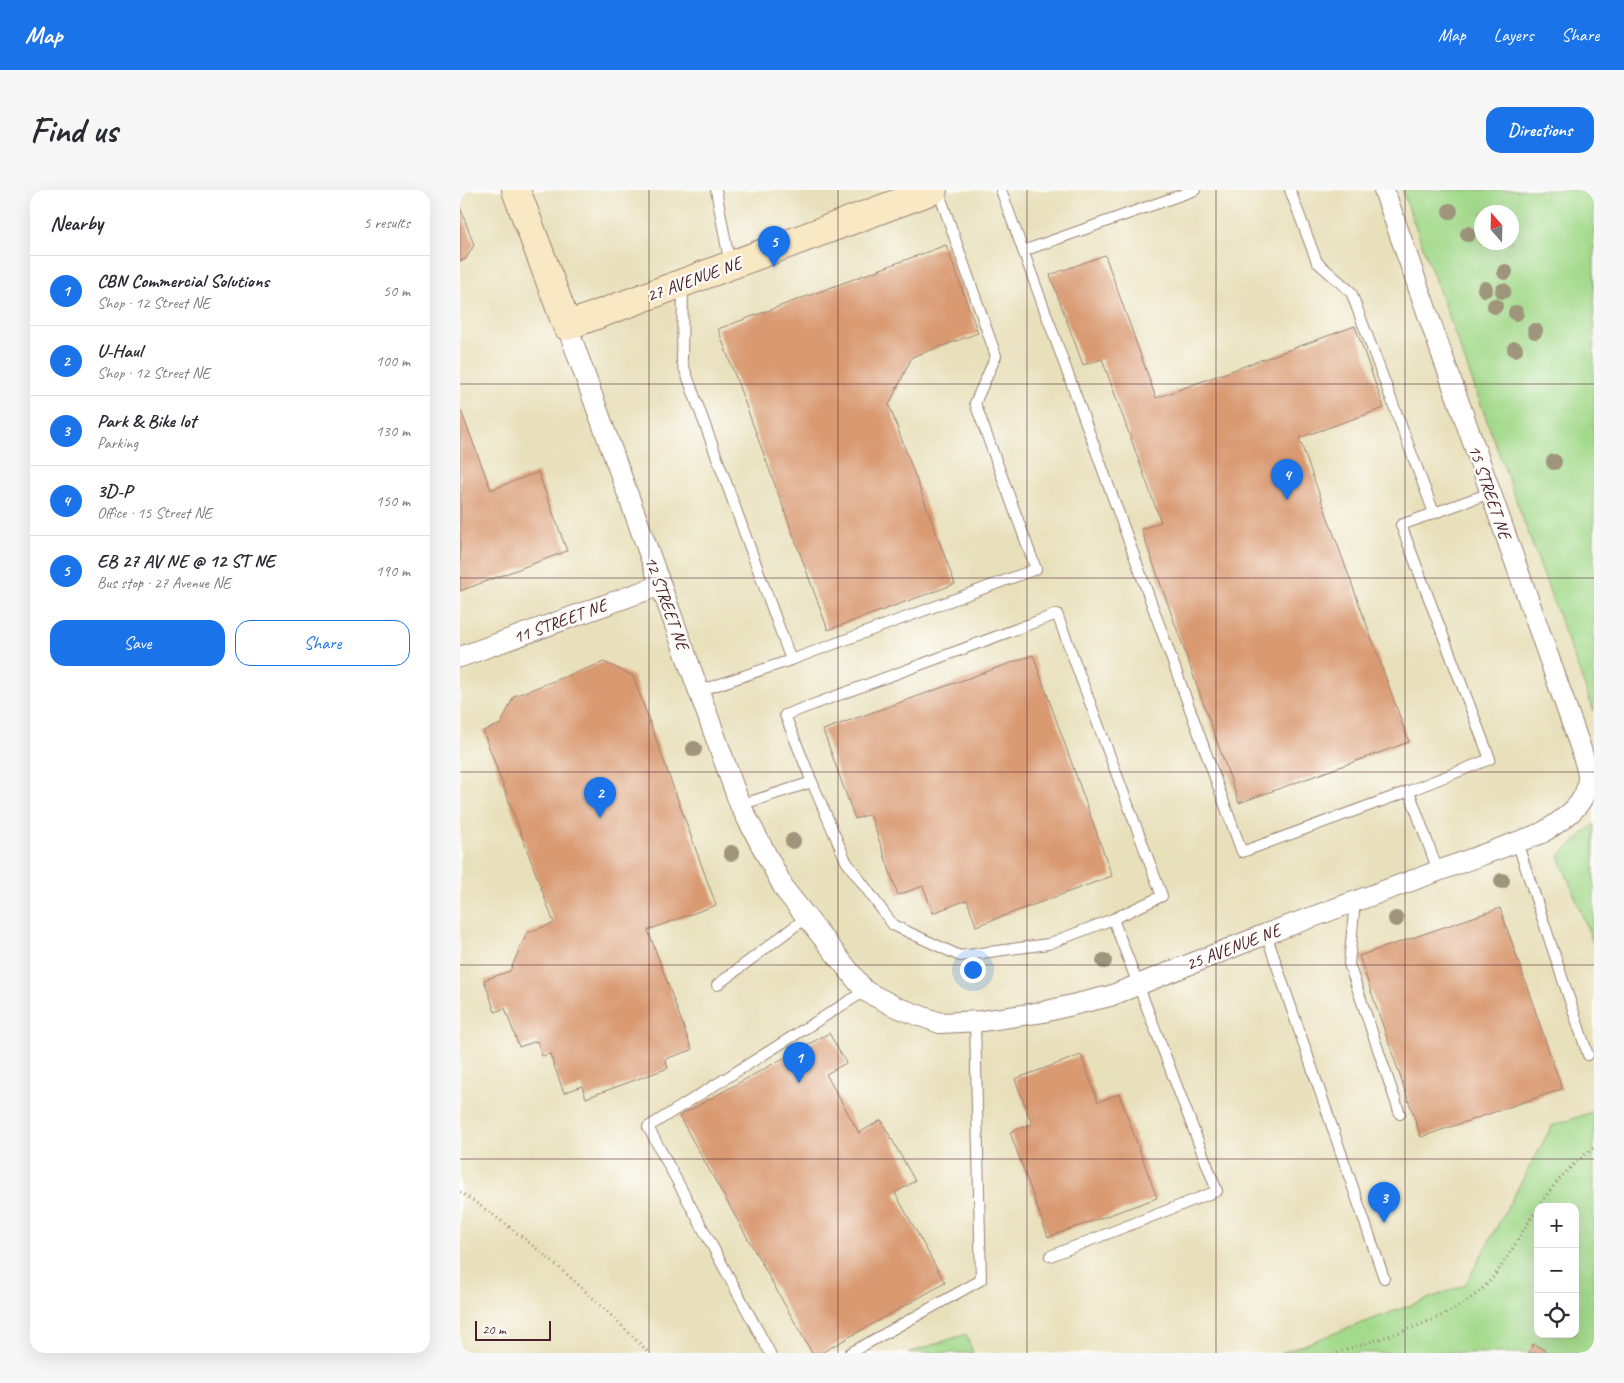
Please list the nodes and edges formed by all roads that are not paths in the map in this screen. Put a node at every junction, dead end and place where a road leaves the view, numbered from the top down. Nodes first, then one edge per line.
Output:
1 (516, 190) edge
2 (716, 190) edge
3 (933, 190) edge
4 (938, 190) edge
5 (1001, 190) edge
6 (1195, 190) edge
7 (1290, 190) edge
8 (1384, 190) edge
9 (904, 195) edge
10 (1023, 252) junction
11 (730, 266) junction
12 (684, 283) junction
13 (567, 326) junction
14 (1490, 493) junction
15 (1434, 513) junction
16 (661, 586) junction
17 (460, 657) edge
18 (791, 660) junction
19 (699, 691) junction
20 (812, 782) junction
21 (1409, 791) junction
22 (1584, 795) joint
23 (740, 805) junction
24 (1517, 842) junction
25 (1438, 871) junction
26 (1355, 901) junction
27 (807, 917) junction
28 (1113, 920) junction
29 (1266, 934) junction
30 (717, 985) dead end
31 (1138, 985) junction
32 (865, 991) junction
33 (975, 1022) junction
34 (1588, 1055) dead end
35 (1400, 1114) dead end
36 (1050, 1256) dead end
37 (1384, 1278) dead end
38 (770, 1353) edge
39 (850, 1353) edge

1 - 13 street, 12 STREET NE
2 - 11 lane
3 - 9 street, 27 AVENUE NE
4 - 18 lane
5 - 10 lane
6 - 10 lane
7 - 15 lane
8 - 14 street, 15 STREET NE
9 - 11 street, 27 AVENUE NE
10 - 21 lane
11 - 12 street, 27 AVENUE NE
12 - 13 street, 27 AVENUE NE
12 - 18 lane
13 - 16 street, 12 STREET NE
14 - 15 lane
14 - 22 street, 15 STREET NE
15 - 21 lane
16 - 17 street, 11 STREET NE
16 - 19 street, 12 STREET NE
18 - 19 lane
19 - 23 street, 12 STREET NE
20 - 23 lane
20 - 28 lane
20 - 28 lane
21 - 25 lane
22 - 24 street, 25 AVENUE NE
23 - 27 street, 12 STREET NE
24 - 25 street, 25 AVENUE NE
24 - 34 lane
25 - 26 street, 25 AVENUE NE
26 - 29 street, 25 AVENUE NE
26 - 35 lane
27 - 30 lane
27 - 32 street, 12 STREET NE
28 - 31 lane
29 - 31 street, 25 AVENUE NE
29 - 37 lane
31 - 33 street, 25 AVENUE NE
31 - 36 lane
32 - 33 street, 25 AVENUE NE
32 - 38 lane
33 - 39 lane

